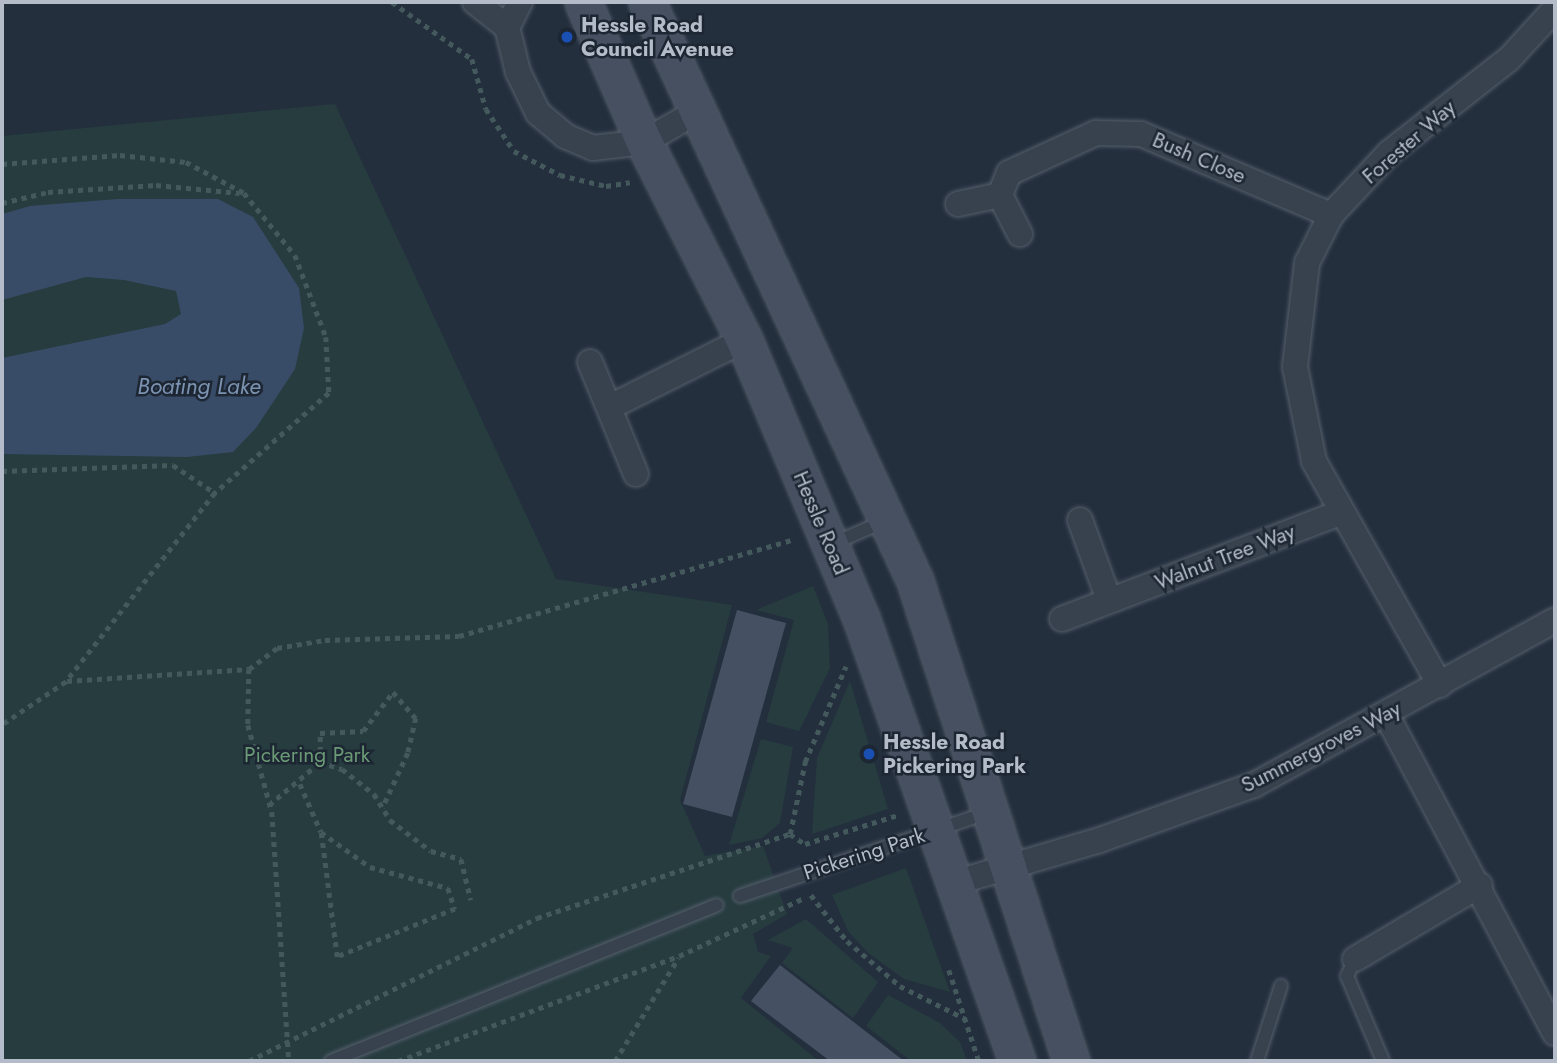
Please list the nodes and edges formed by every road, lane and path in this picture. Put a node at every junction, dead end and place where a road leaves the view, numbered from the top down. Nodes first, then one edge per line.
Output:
1 (475, 2) edge
2 (520, 2) edge
3 (583, 2) edge
4 (647, 2) edge
5 (1555, 9) edge
6 (507, 27) junction
7 (698, 111) junction
8 (644, 142) junction
9 (2, 164) edge
10 (244, 193) junction
11 (1000, 195) junction
12 (2, 203) edge
13 (958, 204) dead end
14 (1331, 215) junction
15 (1020, 234) dead end
16 (744, 340) junction
17 (590, 362) dead end
18 (610, 407) junction
19 (2, 471) edge
20 (636, 474) dead end
21 (215, 493) junction
22 (1340, 513) junction
23 (889, 519) junction
24 (1080, 520) dead end
25 (817, 540) junction
26 (1109, 600) junction
27 (1062, 619) dead end
28 (1555, 620) edge
29 (249, 668) junction
30 (854, 672) dead end
31 (66, 681) junction
32 (1440, 685) junction
33 (1386, 714) junction
34 (2, 725) edge
35 (320, 762) junction
36 (300, 784) junction
37 (269, 805) junction
38 (897, 806) dead end
39 (383, 807) junction
40 (988, 813) junction
41 (935, 831) junction
42 (321, 832) junction
43 (790, 834) junction
44 (1005, 869) junction
45 (954, 883) junction
46 (1479, 885) junction
47 (825, 889) dead end
48 (813, 894) junction
49 (740, 896) dead end
50 (471, 900) dead end
51 (717, 905) dead end
52 (679, 956) junction
53 (1355, 959) joint
54 (948, 967) dead end
55 (1281, 986) dead end
56 (964, 1018) junction
57 (1552, 1022) edge
58 (287, 1042) junction
59 (249, 1061) edge
60 (289, 1061) edge
61 (331, 1061) edge
62 (398, 1061) edge
63 (615, 1061) edge
64 (979, 1061) edge
65 (1017, 1061) edge
66 (1071, 1061) edge
67 (1257, 1061) edge
68 (1383, 1061) edge

1 - 6 street
2 - 6 street
3 - 8 street, Hessle Road
4 - 7 street
5 - 14 street, Forester Way
6 - 8 street
7 - 8 street
7 - 23 street
8 - 16 street, Hessle Road
9 - 10 path
10 - 12 path
10 - 21 path
11 - 13 street
11 - 14 street, Bush Close
11 - 15 street
14 - 22 street, Forester Way
16 - 18 street
16 - 25 street, Hessle Road
17 - 18 street
18 - 20 street
19 - 21 path
21 - 31 path
22 - 26 street, Walnut Tree Way
22 - 32 street, Forester Way
23 - 25 lane
23 - 40 street
24 - 26 street
25 - 29 path
25 - 41 street, Hessle Road
26 - 27 street, Walnut Tree Way
28 - 32 street, Summergroves Way
29 - 31 path
29 - 37 path
30 - 43 path
31 - 34 path
32 - 33 street, Summergroves Way
33 - 44 street, Summergroves Way
33 - 46 street
35 - 36 path
35 - 39 path
35 - 39 path
36 - 37 path
36 - 42 path
37 - 58 path
38 - 43 path
39 - 50 path
40 - 41 lane, Pickering Park
40 - 44 street
41 - 45 street, Hessle Road
41 - 49 lane, Pickering Park
42 - 42 path
43 - 58 path
44 - 45 street, Summergroves Way
44 - 66 street
45 - 65 street, Hessle Road
46 - 53 street
46 - 57 street
47 - 48 path
48 - 52 path
48 - 56 path
51 - 61 lane
52 - 62 path
52 - 63 path
53 - 68 lane
54 - 56 path
55 - 67 lane
56 - 64 path
58 - 59 path
58 - 60 path

